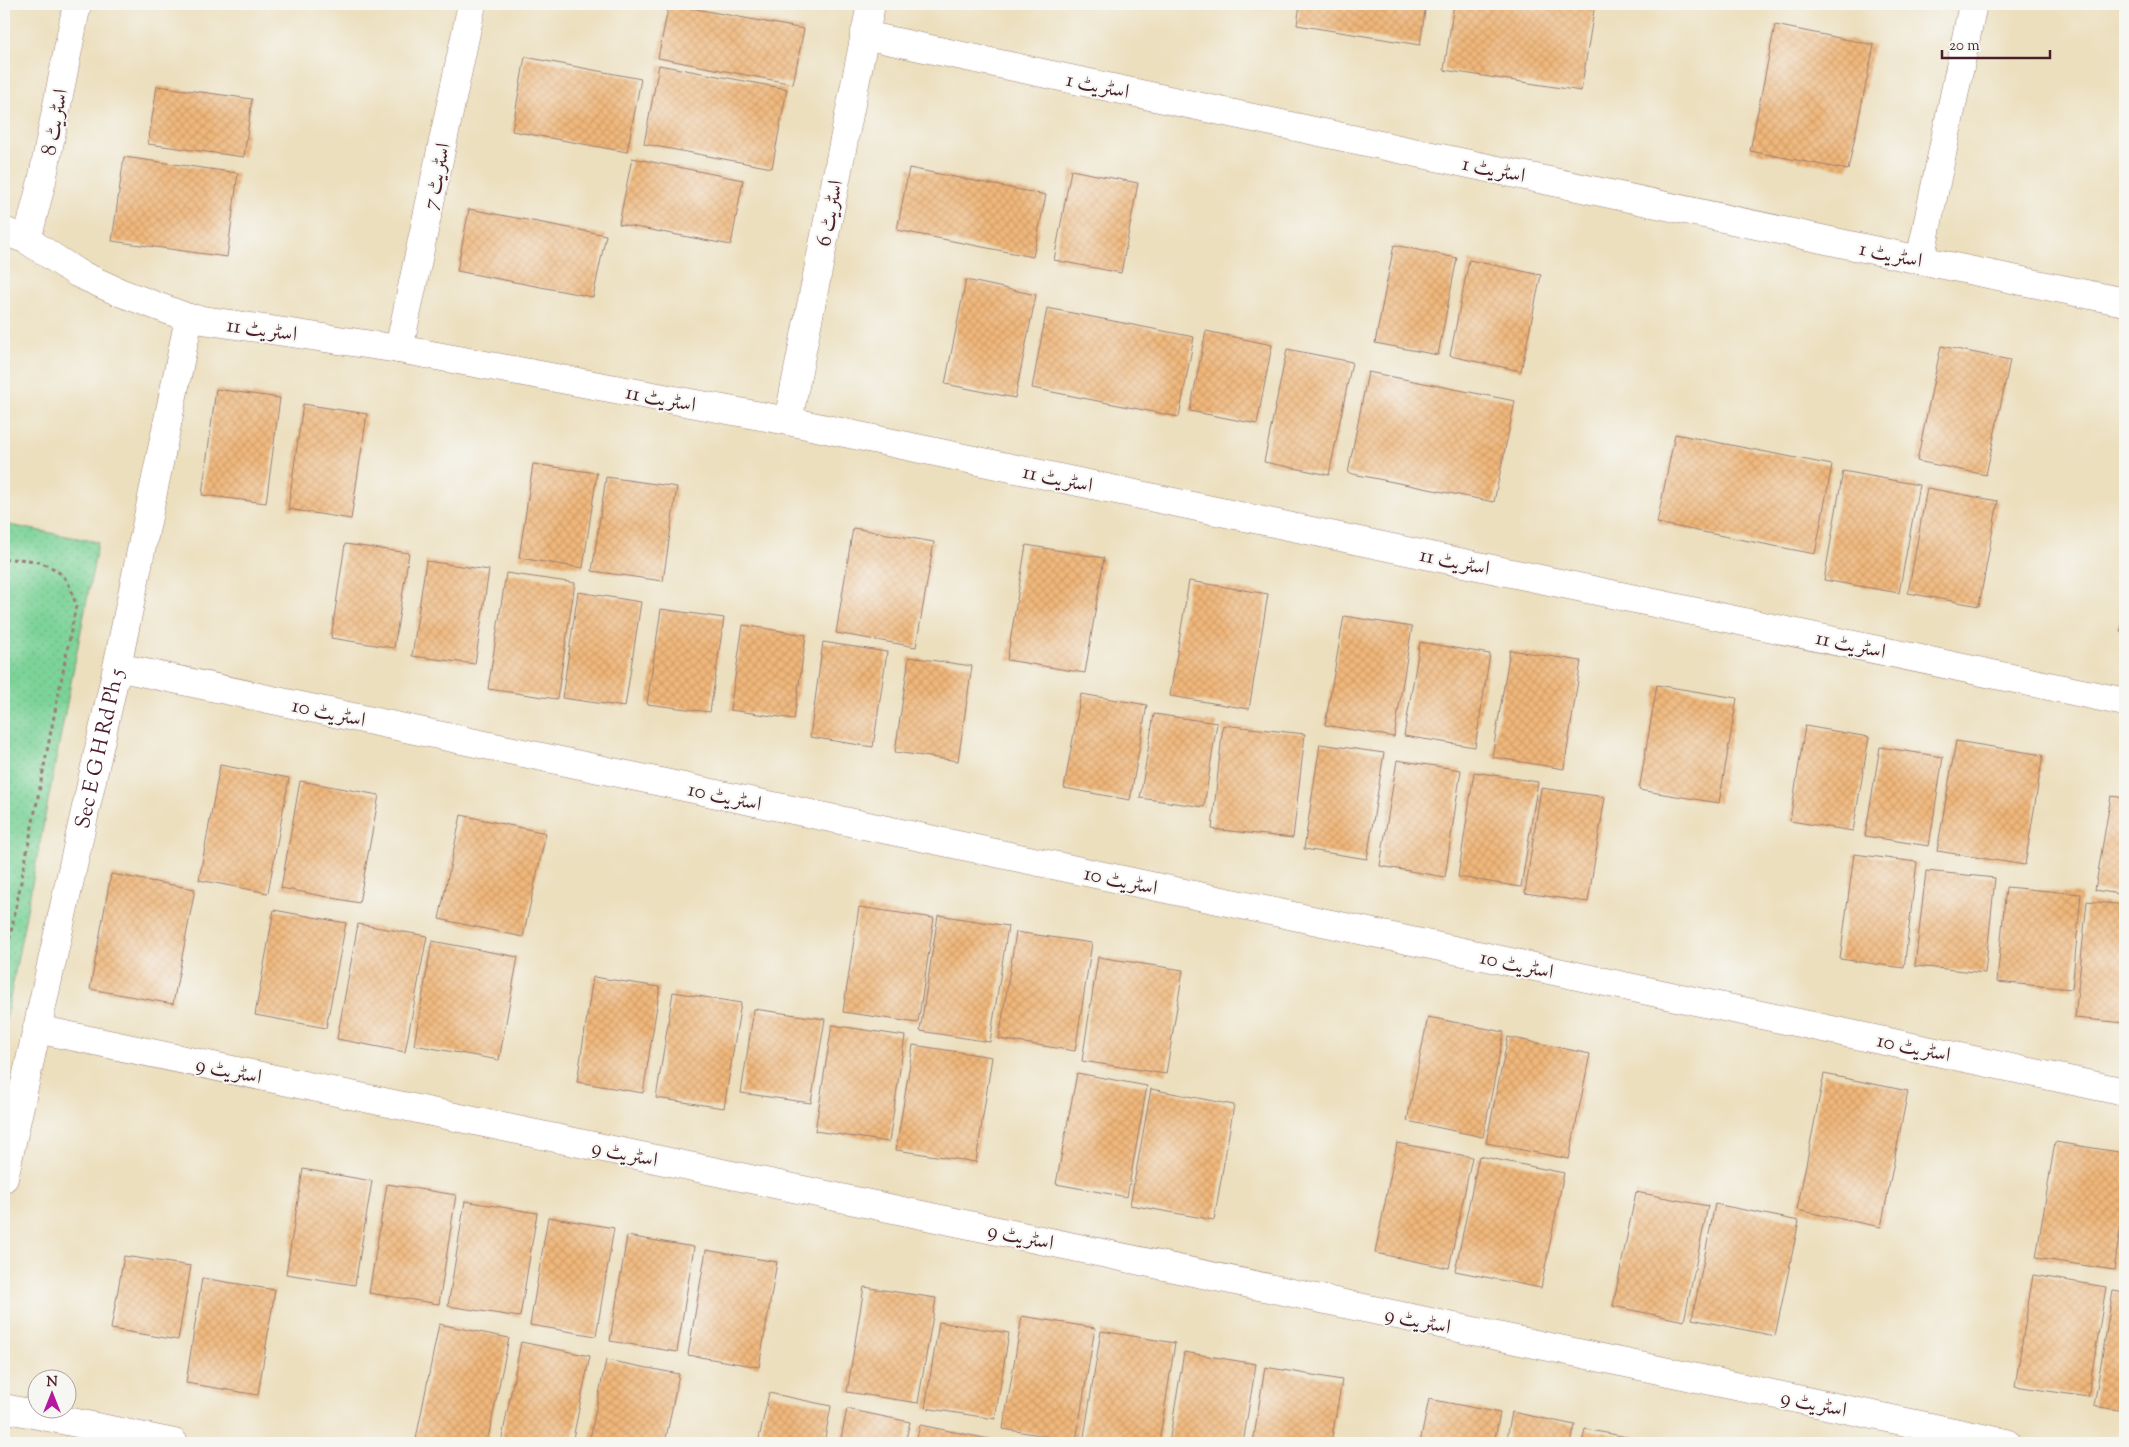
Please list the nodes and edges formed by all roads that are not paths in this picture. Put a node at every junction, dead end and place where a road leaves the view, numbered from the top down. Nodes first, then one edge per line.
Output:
1 (77, 4) edge
2 (472, 4) edge
3 (871, 4) edge
4 (1973, 4) edge
5 (864, 34) junction
6 (15, 235) edge
7 (1920, 260) junction
8 (2125, 302) edge
9 (189, 318) junction
10 (399, 349) junction
11 (788, 422) junction
12 (117, 667) junction
13 (2125, 702) edge
14 (37, 1029) junction
15 (2125, 1092) edge
16 (4, 1178) edge
17 (4, 1408) edge
18 (174, 1443) edge
19 (2006, 1443) edge

1 - 6 street, اسٹریٹ 8
2 - 10 street, اسٹریٹ 7
3 - 5 street, اسٹریٹ 6
4 - 7 street
5 - 7 street, اسٹریٹ 1
5 - 11 street, اسٹریٹ 6
6 - 9 street, اسٹریٹ 11
7 - 8 street, اسٹریٹ 1
9 - 10 street, اسٹریٹ 11
9 - 12 street, Sec E G H Rd Ph 5
10 - 11 street, اسٹریٹ 11
11 - 13 street, اسٹریٹ 11
12 - 14 street, Sec E G H Rd Ph 5
12 - 15 street, اسٹریٹ 10
14 - 16 street, Sec E G H Rd Ph 5
14 - 19 street, اسٹریٹ 9
17 - 18 street

